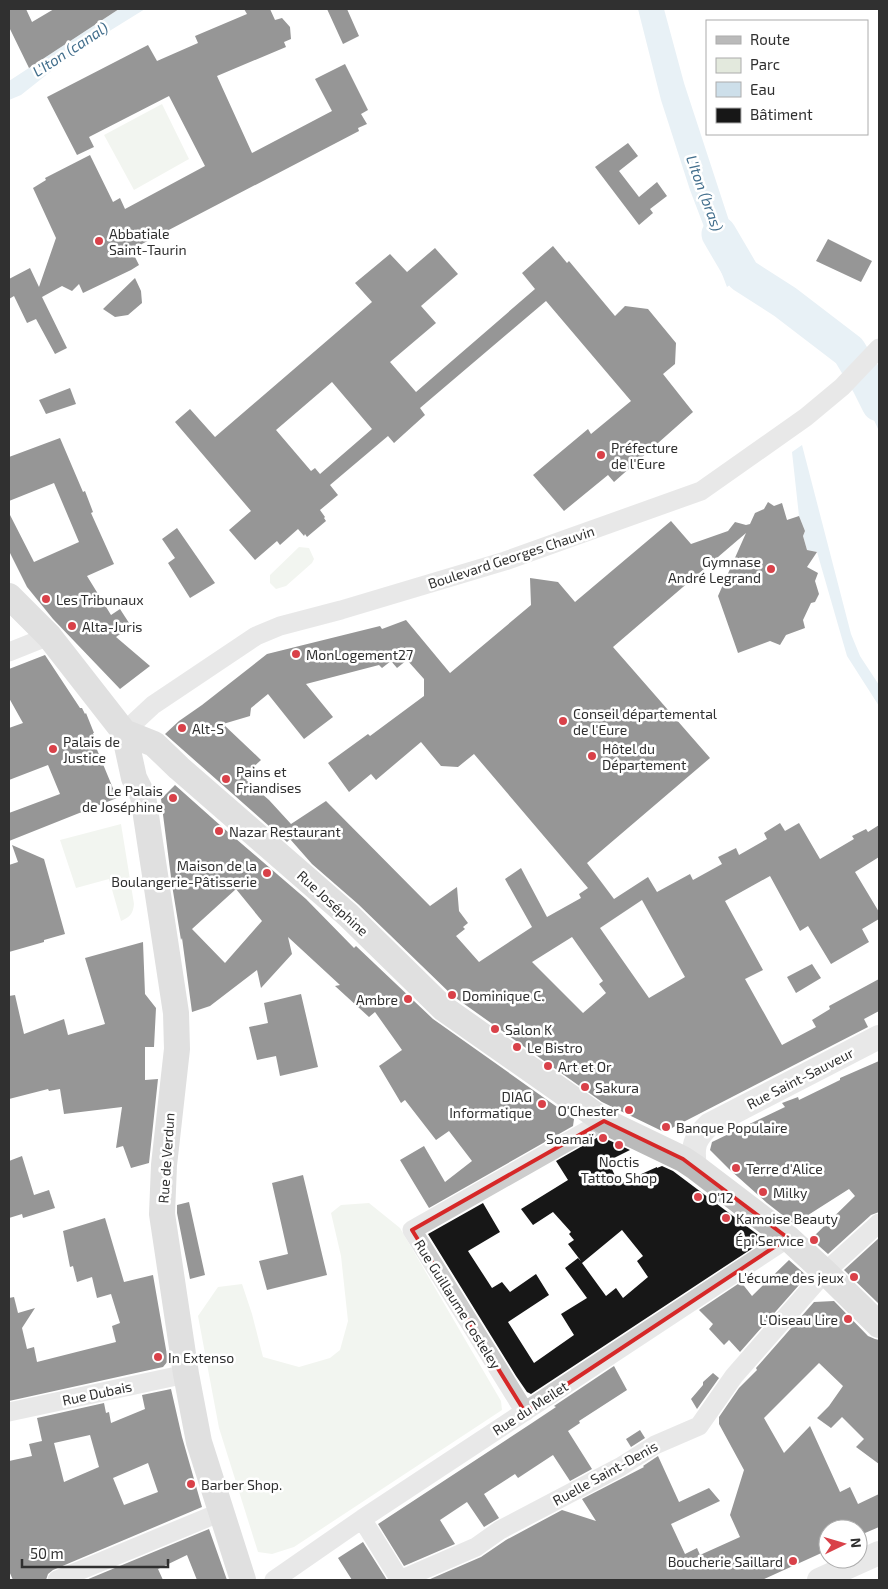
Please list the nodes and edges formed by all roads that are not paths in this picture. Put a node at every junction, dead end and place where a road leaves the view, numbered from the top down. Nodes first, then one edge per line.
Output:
1 (876, 352) edge
2 (9, 596) edge
3 (49, 636) junction
4 (9, 652) edge
5 (124, 732) junction
6 (179, 768) junction
7 (143, 796) junction
8 (879, 1036) edge
9 (604, 1121) junction
10 (695, 1167) junction
11 (879, 1223) edge
12 (788, 1238) junction
13 (826, 1272) junction
14 (879, 1325) edge
15 (186, 1374) junction
16 (9, 1412) edge
17 (525, 1412) junction
18 (221, 1512) junction
19 (362, 1518) junction
20 (879, 1553) edge
21 (57, 1580) edge
22 (243, 1580) edge
23 (274, 1580) edge
24 (819, 1580) edge

1 - 5 street, Boulevard Georges Chauvin
2 - 3 main road
3 - 4 street
3 - 5 main road
5 - 6 main road, Rue Joséphine
5 - 7 main road, Rue de Verdun
6 - 7 main road
6 - 9 main road, Rue Joséphine
7 - 15 main road, Rue de Verdun
8 - 10 street, Rue Saint-Sauveur
9 - 10 main road, Rue Joséphine
9 - 17 street, Rue Guillaume Costeley
10 - 12 main road, Rue Joséphine
11 - 13 street
12 - 13 main road, Rue Joséphine
12 - 17 street, Rue du Meilet
13 - 14 main road, Rue Joséphine
13 - 19 street, Ruelle Saint-Denis
15 - 16 street, Rue Dubais
15 - 18 main road, Rue de Verdun
17 - 19 street, Rue du Meilet
18 - 21 street
18 - 22 main road, Rue de Verdun
19 - 23 street, Rue du Meilet
20 - 24 street

